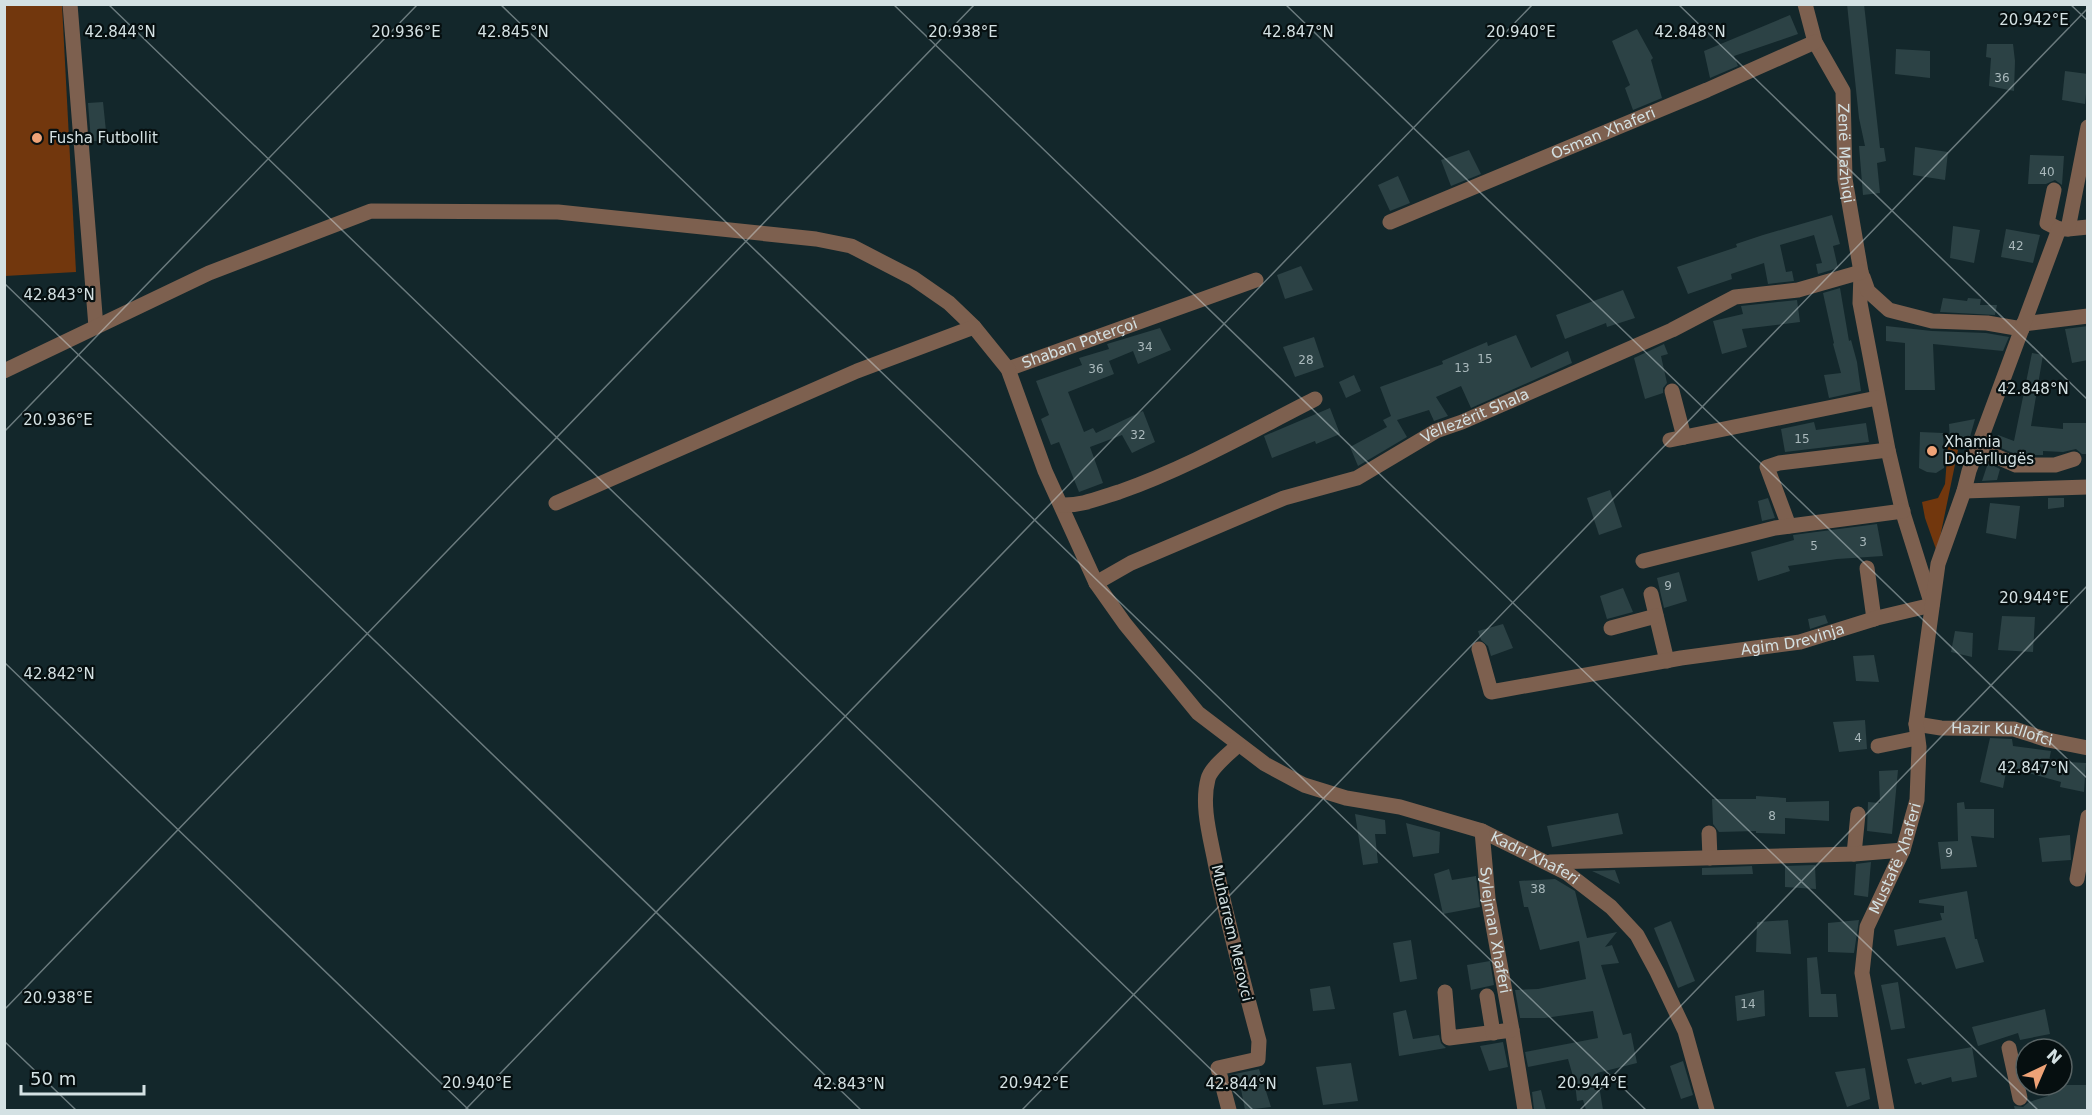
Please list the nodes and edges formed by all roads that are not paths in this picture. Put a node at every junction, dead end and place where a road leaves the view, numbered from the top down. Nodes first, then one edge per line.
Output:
1 (70, 4) edge
2 (1805, 4) edge
3 (1815, 42) junction
4 (2088, 127) edge
5 (2054, 190) dead end
6 (1390, 222) dead end
7 (2088, 227) edge
8 (2064, 229) junction
9 (1861, 272) junction
10 (1256, 280) dead end
11 (2088, 316) edge
12 (2023, 326) junction
13 (96, 327) junction
14 (974, 327) junction
15 (1008, 369) junction
16 (4, 371) edge
17 (1672, 391) dead end
18 (1877, 398) junction
19 (1315, 399) dead end
20 (1977, 448) junction
21 (1888, 450) junction
22 (2074, 459) dead end
23 (2088, 487) edge
24 (1964, 491) junction
25 (556, 503) dead end
26 (1061, 505) junction
27 (1903, 511) junction
28 (1789, 526) junction
29 (1643, 561) dead end
30 (1867, 568) dead end
31 (1096, 583) junction
32 (1651, 594) dead end
33 (1932, 605) junction
34 (1656, 616) junction
35 (1874, 619) junction
36 (1611, 628) dead end
37 (1479, 649) dead end
38 (1667, 661) junction
39 (1916, 731) junction
40 (1238, 745) junction
41 (1878, 746) dead end
42 (2088, 748) edge
43 (1858, 814) dead end
44 (2088, 817) edge
45 (1482, 831) junction
46 (1709, 833) dead end
47 (1904, 850) junction
48 (1854, 854) junction
49 (1710, 858) junction
50 (1546, 862) junction
51 (2077, 879) dead end
52 (1445, 992) dead end
53 (1487, 996) dead end
54 (1512, 1030) junction
55 (1493, 1033) junction
56 (2009, 1048) dead end
57 (2020, 1098) dead end
58 (1227, 1105) edge
59 (1525, 1110) edge
60 (1707, 1110) edge
61 (1887, 1110) edge

1 - 13 street
2 - 3 street, Zenë Mazhiqi
3 - 6 street, Osman Xhaferi
3 - 9 street, Zenë Mazhiqi
4 - 8 street, Mustafë Xhaferi
5 - 8 street
7 - 8 street
8 - 12 street, Mustafë Xhaferi
9 - 12 street
9 - 18 street
9 - 31 street, Vëllezërit Shala
10 - 15 street, Shaban Poterçoi
11 - 12 street
12 - 20 street, Mustafë Xhaferi
13 - 14 street
13 - 16 street
14 - 15 street
14 - 25 street
15 - 26 street, Shaban Poterçoi
17 - 18 street
18 - 21 street
19 - 26 street
20 - 22 street
20 - 24 street, Mustafë Xhaferi
21 - 27 street
21 - 28 street
23 - 24 street
24 - 33 street, Mustafë Xhaferi
26 - 31 street, Shaban Poterçoi
27 - 28 street
27 - 33 street
28 - 29 street
30 - 35 street
31 - 40 street, Shaban Poterçoi
32 - 34 street
33 - 35 street, Agim Drevinja
33 - 39 street, Mustafë Xhaferi
34 - 36 street
34 - 38 street
35 - 38 street, Agim Drevinja
37 - 38 street, Agim Drevinja
39 - 41 street
39 - 42 street, Hazir Kutllofci
39 - 47 street, Mustafë Xhaferi
40 - 45 street, Kadri Xhaferi
40 - 58 street, Muharrem Merovci
43 - 48 street
44 - 51 street
45 - 50 street, Kadri Xhaferi
45 - 54 street, Sylejman Xhaferi
46 - 49 street
47 - 48 street
47 - 61 street, Mustafë Xhaferi
48 - 49 street
49 - 50 street
50 - 60 street, Kadri Xhaferi
52 - 55 street
53 - 55 street
54 - 55 street
54 - 59 street, Sylejman Xhaferi
56 - 57 street

